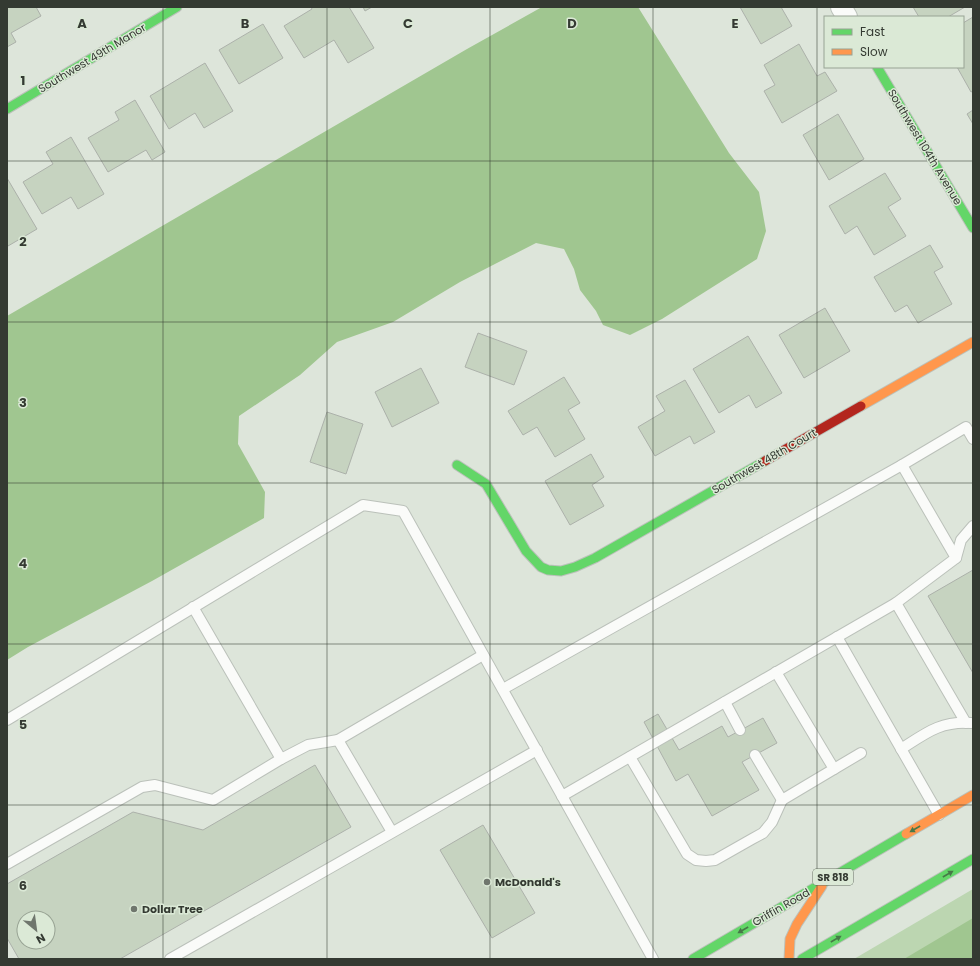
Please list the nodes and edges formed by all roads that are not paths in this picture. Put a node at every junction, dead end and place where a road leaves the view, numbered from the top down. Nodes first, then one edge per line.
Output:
1 (177, 7) edge
2 (841, 7) edge
3 (846, 16) edge
4 (878, 68) edge
5 (7, 109) edge
6 (973, 228) edge
7 (973, 342) edge
8 (973, 439) edge
9 (902, 464) junction
10 (457, 465) dead end
11 (973, 526) edge
12 (956, 558) junction
13 (896, 603) junction
14 (193, 607) junction
15 (837, 637) junction
16 (483, 655) junction
17 (776, 672) junction
18 (503, 689) junction
19 (724, 702) junction
20 (7, 720) edge
21 (970, 723) edge
22 (740, 730) dead end
23 (338, 740) junction
24 (901, 749) junction
25 (537, 750) junction
26 (861, 754) dead end
27 (755, 755) dead end
28 (630, 757) junction
29 (281, 759) junction
30 (834, 769) junction
31 (973, 795) edge
32 (562, 796) junction
33 (782, 800) junction
34 (939, 815) junction
35 (392, 832) junction
36 (973, 860) edge
37 (7, 864) edge
38 (824, 882) junction
39 (170, 959) edge
40 (653, 959) edge
41 (693, 959) edge
42 (788, 959) edge
43 (802, 959) edge

1 - 5 street, Southwest 49th Manor
2 - 3 street
4 - 6 street, Southwest 104th Avenue
7 - 10 street, Southwest 48th Court
8 - 9 lane
9 - 12 lane
9 - 18 lane
11 - 12 lane
12 - 13 lane
13 - 15 lane
13 - 21 lane
14 - 16 lane
14 - 20 lane
14 - 29 lane
15 - 17 lane
15 - 24 lane
16 - 18 lane
16 - 23 lane
17 - 19 lane
17 - 30 lane
18 - 25 lane
19 - 22 lane
19 - 28 lane
21 - 24 lane
23 - 29 lane
23 - 35 lane
24 - 34 lane
25 - 32 lane
25 - 35 lane
26 - 30 lane
27 - 33 lane
28 - 32 lane
28 - 33 lane
29 - 37 lane
30 - 33 lane
31 - 34 street, Griffin Road / SR 818
32 - 40 lane
34 -> 38 street, Griffin Road / SR 818
35 - 39 lane
43 -> 36 street
38 -> 41 street, Griffin Road / SR 818
38 - 42 street

